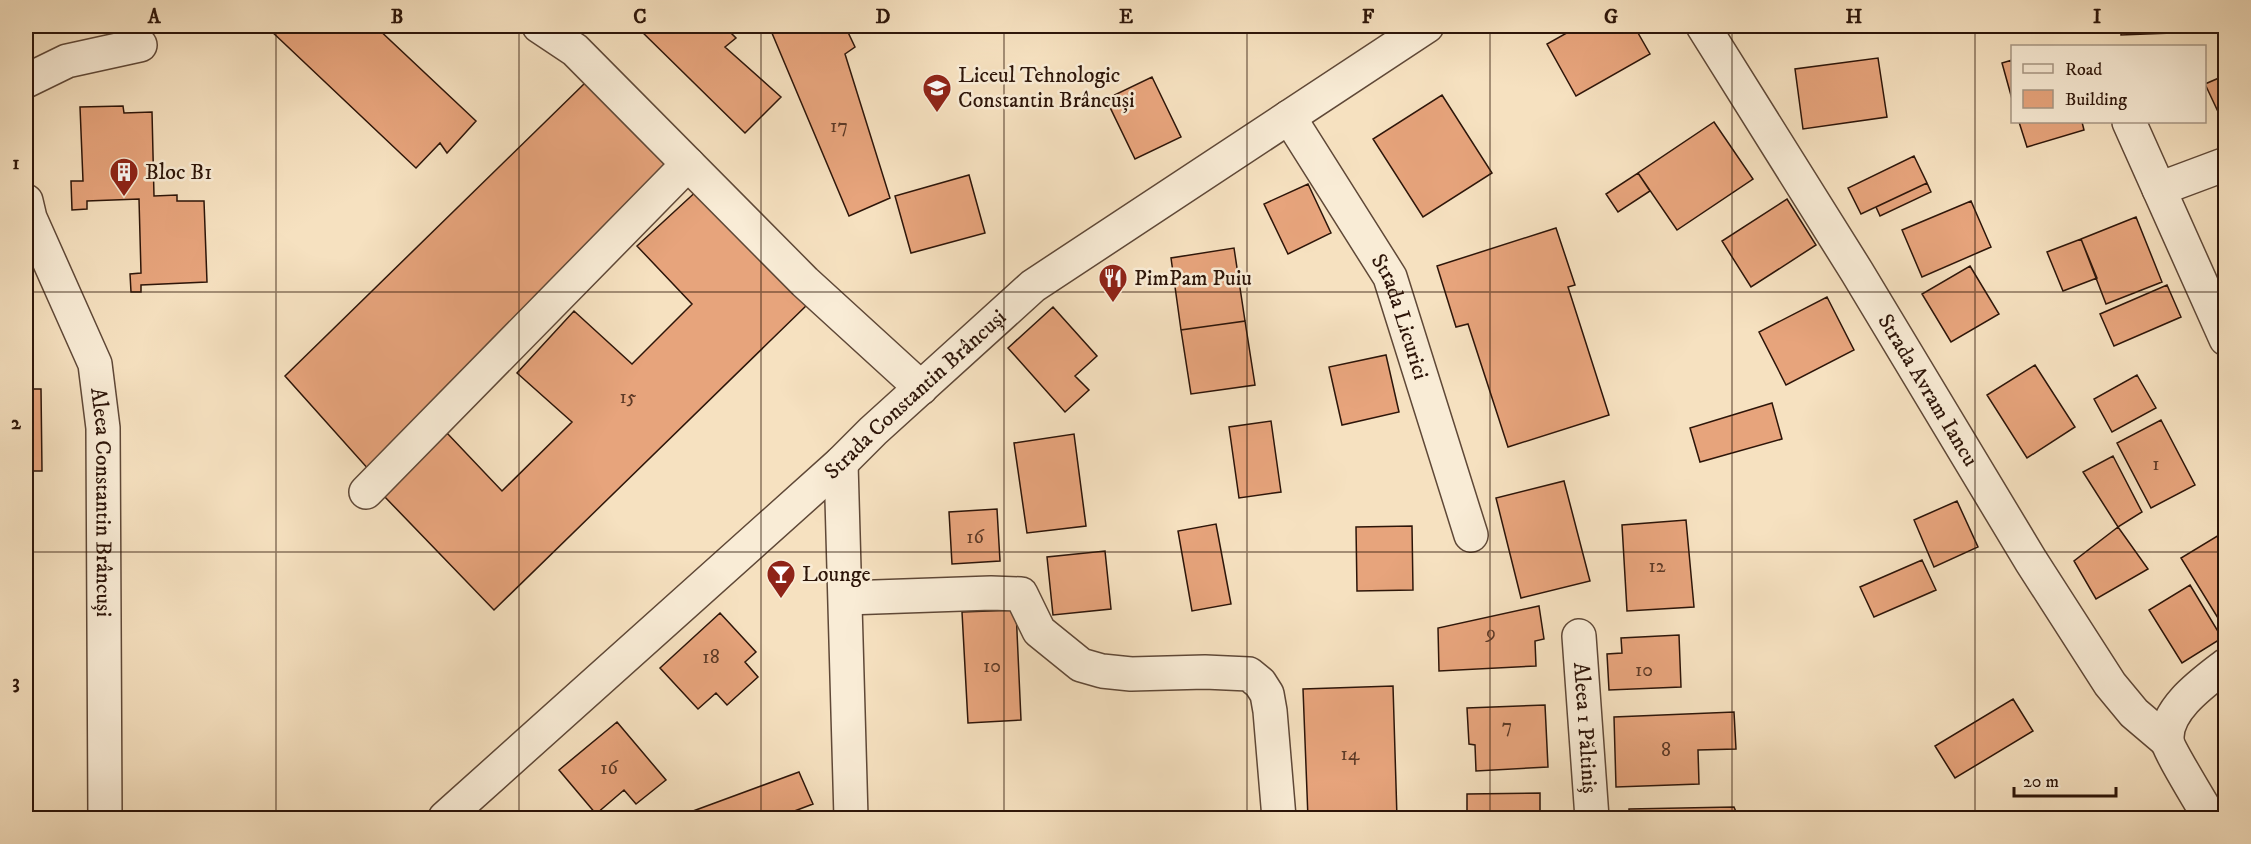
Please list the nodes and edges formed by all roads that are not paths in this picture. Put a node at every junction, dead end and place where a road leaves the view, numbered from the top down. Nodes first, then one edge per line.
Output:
1 (538, 26) edge
2 (1427, 26) edge
3 (1703, 26) edge
4 (140, 45) dead end
5 (26, 81) edge
6 (1289, 117) junction
7 (2129, 123) edge
8 (688, 164) junction
9 (2226, 164) edge
10 (2159, 189) junction
11 (26, 201) edge
12 (2226, 339) edge
13 (921, 388) junction
14 (841, 463) junction
15 (366, 492) dead end
16 (1471, 535) dead end
17 (846, 598) junction
18 (1579, 636) dead end
19 (2226, 665) edge
20 (2167, 741) junction
21 (105, 819) edge
22 (445, 819) edge
23 (851, 819) edge
24 (1279, 819) edge
25 (1592, 819) edge
26 (2210, 819) edge

1 - 8 street
2 - 6 street, Strada Constantin Brâncuși
3 - 20 street, Strada Avram Iancu
4 - 5 street
6 - 13 street, Strada Constantin Brâncuși
6 - 16 street, Strada Licurici
7 - 10 street
8 - 13 street
8 - 15 street
9 - 10 street
10 - 12 street
11 - 21 street, Aleea Constantin Brâncuși
13 - 14 street, Strada Constantin Brâncuși
14 - 17 street
14 - 22 street, Strada Constantin Brâncuși
17 - 23 street
17 - 24 street
18 - 25 street, Aleea 1 Păltiniș
19 - 20 street
20 - 26 street

